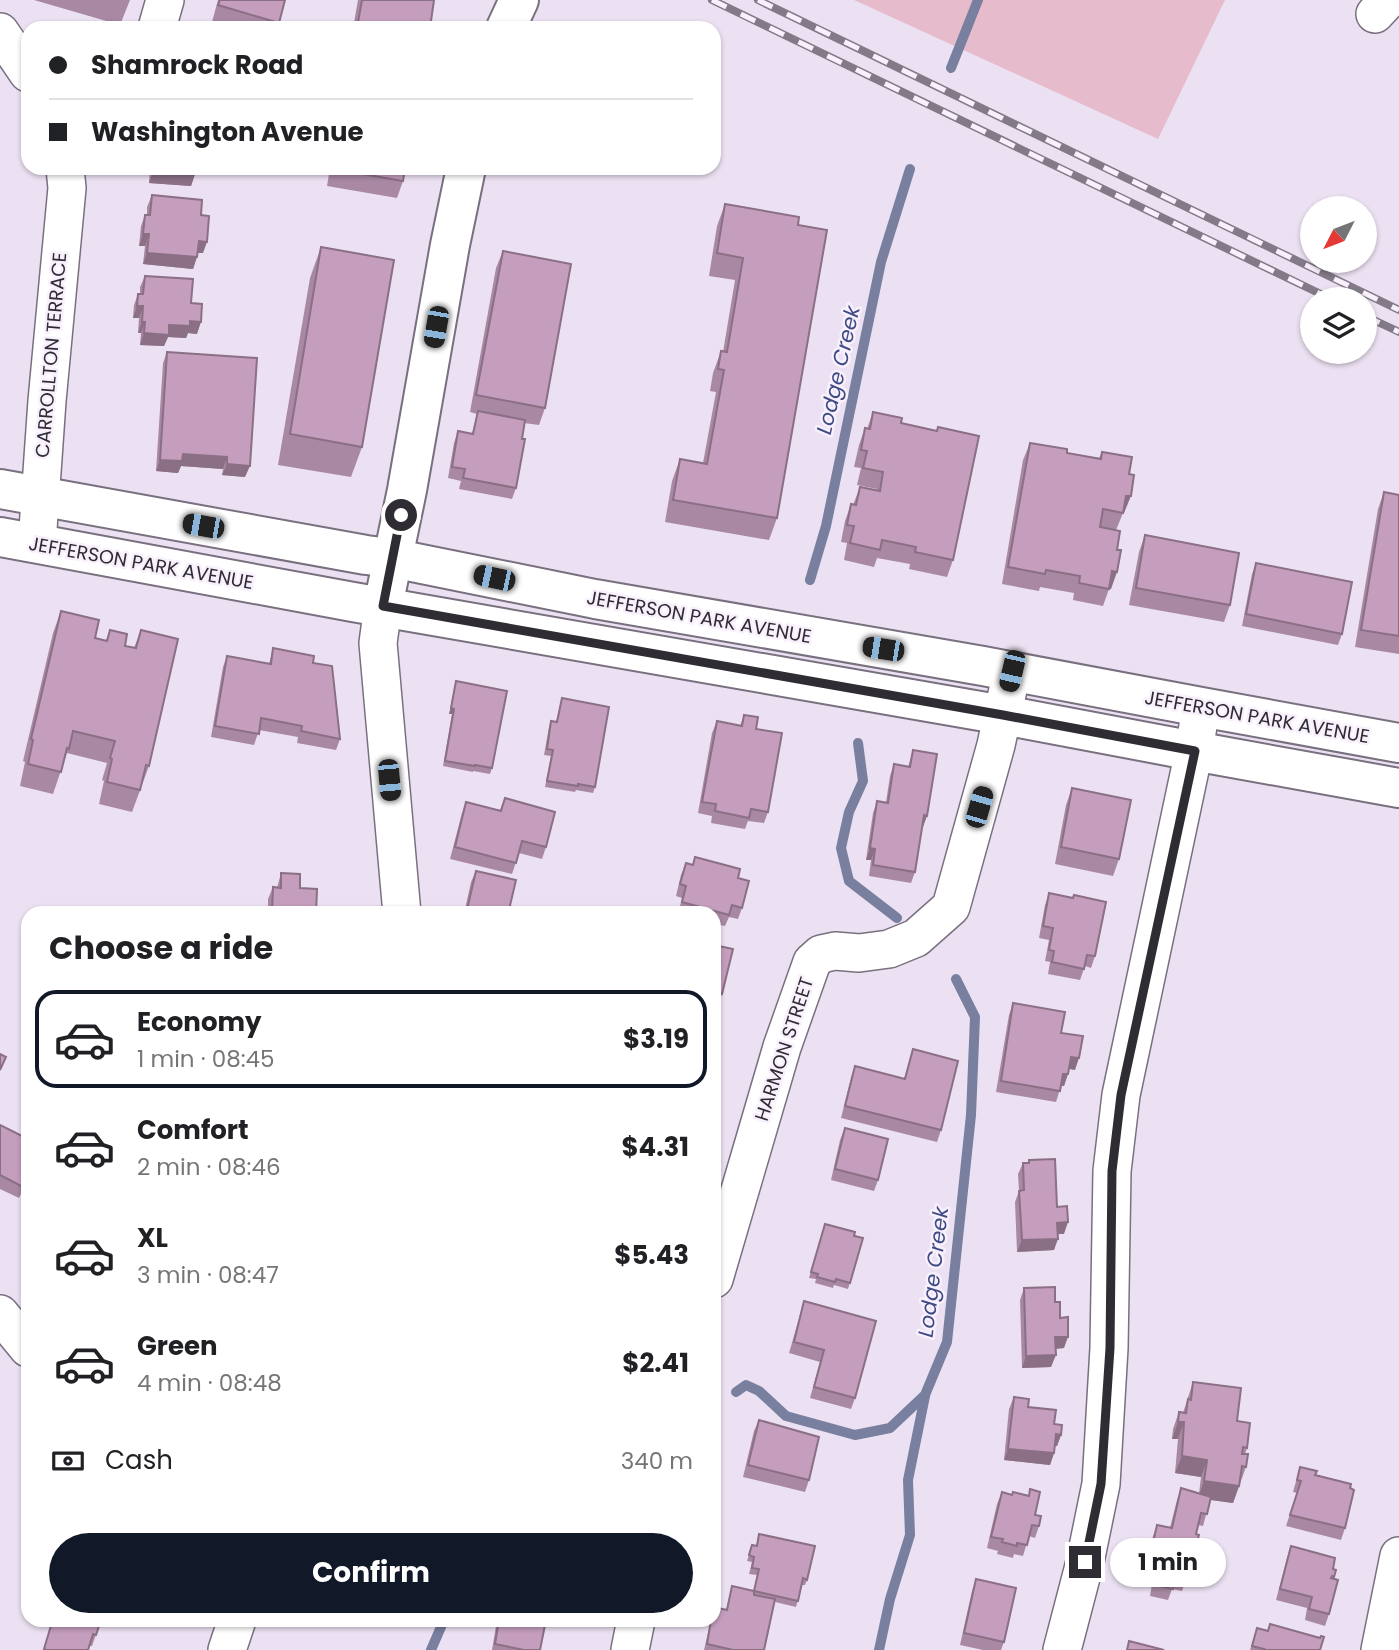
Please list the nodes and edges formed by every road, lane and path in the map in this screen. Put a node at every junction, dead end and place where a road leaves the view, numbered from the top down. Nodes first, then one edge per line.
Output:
1 (165, 0) edge
2 (519, 0) edge
3 (159, 21) edge
4 (509, 21) edge
5 (0, 32) edge
6 (21, 63) edge
7 (65, 175) edge
8 (465, 175) edge
9 (0, 489) edge
10 (40, 496) junction
11 (0, 537) edge
12 (37, 543) junction
13 (392, 558) junction
14 (383, 606) junction
15 (1012, 671) junction
16 (1201, 707) junction
17 (1003, 715) junction
18 (1399, 743) edge
19 (1195, 751) junction
20 (1399, 788) edge
21 (400, 906) edge
22 (721, 1255) edge
23 (0, 1314) edge
24 (21, 1340) edge
25 (1399, 1556) edge
26 (235, 1627) edge
27 (635, 1627) edge
28 (227, 1650) edge
29 (630, 1650) edge
30 (1062, 1650) edge
31 (1380, 1650) edge

1 - 3 street
2 - 4 main road
5 - 6 street
7 - 10 street, CARROLLTON TERRACE
8 - 13 main road
9 - 10 main road, JEFFERSON PARK AVENUE
10 - 12 street, CARROLLTON TERRACE
10 - 13 main road, JEFFERSON PARK AVENUE
11 - 12 main road, JEFFERSON PARK AVENUE
12 - 14 main road, JEFFERSON PARK AVENUE
13 - 14 main road
13 - 15 main road, JEFFERSON PARK AVENUE
14 - 17 main road, JEFFERSON PARK AVENUE
14 - 21 street
15 - 16 main road, JEFFERSON PARK AVENUE
15 - 17 street, HARMON STREET
16 - 18 main road, JEFFERSON PARK AVENUE
16 - 19 street
17 - 19 main road, JEFFERSON PARK AVENUE
17 - 22 street, HARMON STREET
19 - 20 main road, JEFFERSON PARK AVENUE
19 - 30 street
23 - 24 street
25 - 31 street
26 - 28 street
27 - 29 street

